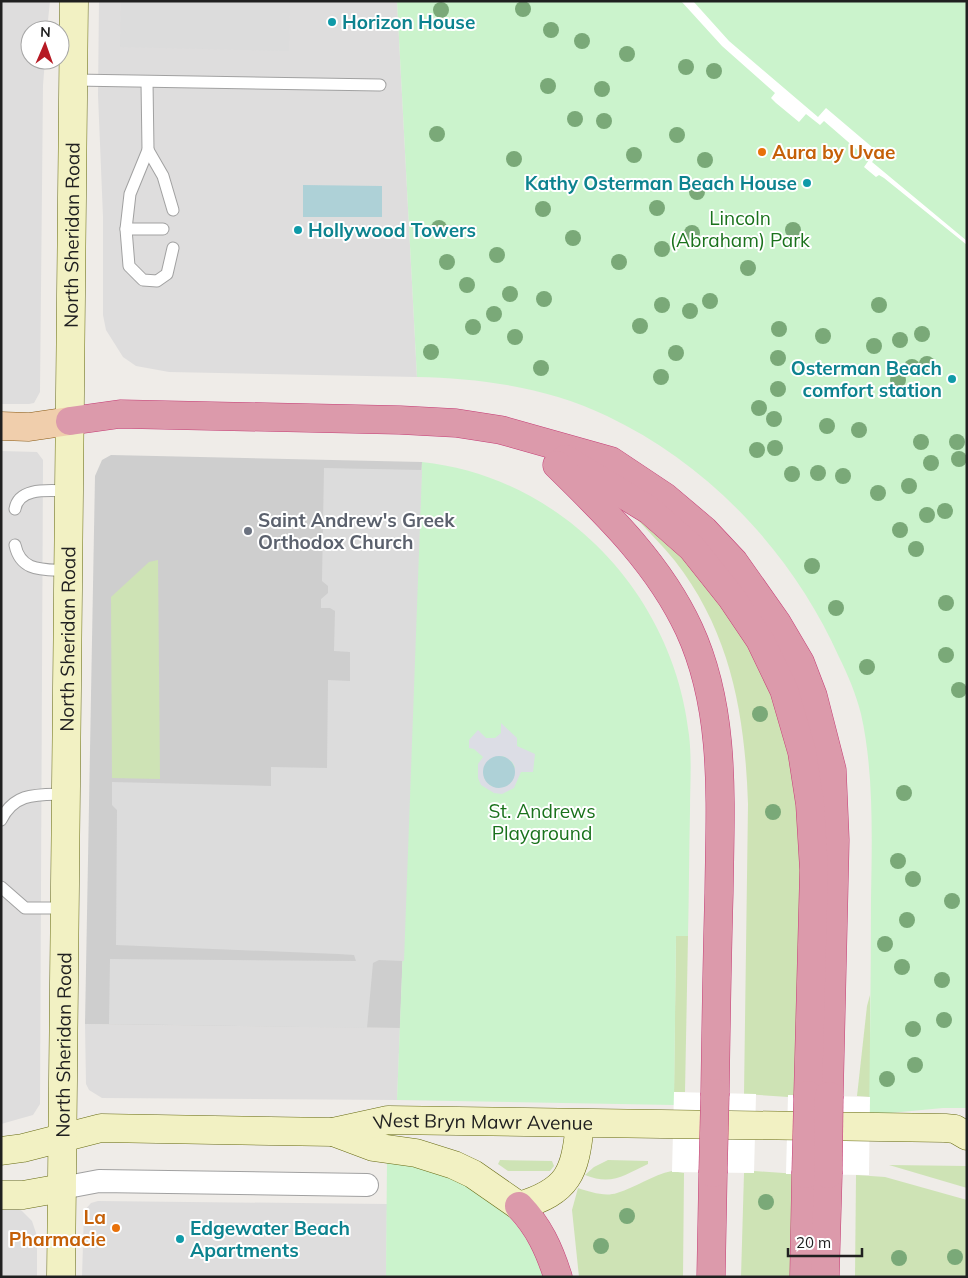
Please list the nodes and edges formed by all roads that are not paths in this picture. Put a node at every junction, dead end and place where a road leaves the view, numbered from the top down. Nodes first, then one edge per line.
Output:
1 (74, 1) edge
2 (74, 80) junction
3 (147, 82) junction
4 (380, 85) dead end
5 (148, 150) junction
6 (174, 210) dead end
7 (126, 228) junction
8 (163, 229) dead end
9 (173, 248) dead end
10 (70, 420) junction
11 (1, 426) edge
12 (531, 440) junction
13 (69, 490) junction
14 (15, 509) dead end
15 (15, 545) dead end
16 (69, 571) junction
17 (67, 794) junction
18 (1, 820) edge
19 (1, 887) edge
20 (65, 908) junction
21 (580, 1124) junction
22 (333, 1132) junction
23 (967, 1136) edge
24 (62, 1137) junction
25 (1, 1151) edge
26 (817, 1174) junction
27 (366, 1185) dead end
28 (62, 1188) junction
29 (1, 1195) edge
30 (519, 1206) junction
31 (61, 1277) edge
32 (558, 1277) edge
33 (711, 1277) edge
34 (804, 1277) edge
35 (825, 1277) edge

1 - 2 main road, North Sheridan Road
2 - 3 lane
2 - 10 main road, North Sheridan Road
3 - 4 lane
3 - 5 lane
5 - 6 lane
5 - 7 lane
7 - 8 lane
7 - 9 lane
10 - 11 main road
10 - 12 highway
10 - 13 main road, North Sheridan Road
12 - 26 highway, bridge
12 - 33 highway, bridge
13 - 14 lane
13 - 16 main road, North Sheridan Road
15 - 16 lane
16 - 17 main road, North Sheridan Road
17 - 18 lane
17 - 20 main road, North Sheridan Road
19 - 20 lane
20 - 24 main road, North Sheridan Road
21 - 22 main road, West Bryn Mawr Avenue
21 - 23 main road, West Bryn Mawr Avenue
21 - 30 main road
22 - 24 main road, West Bryn Mawr Avenue
22 - 30 main road
24 - 25 main road, West Bryn Mawr Avenue
24 - 28 main road, North Sheridan Road
26 - 34 highway
26 - 35 highway
27 - 28 street
28 - 29 main road
28 - 31 main road, North Sheridan Road
30 - 32 highway

